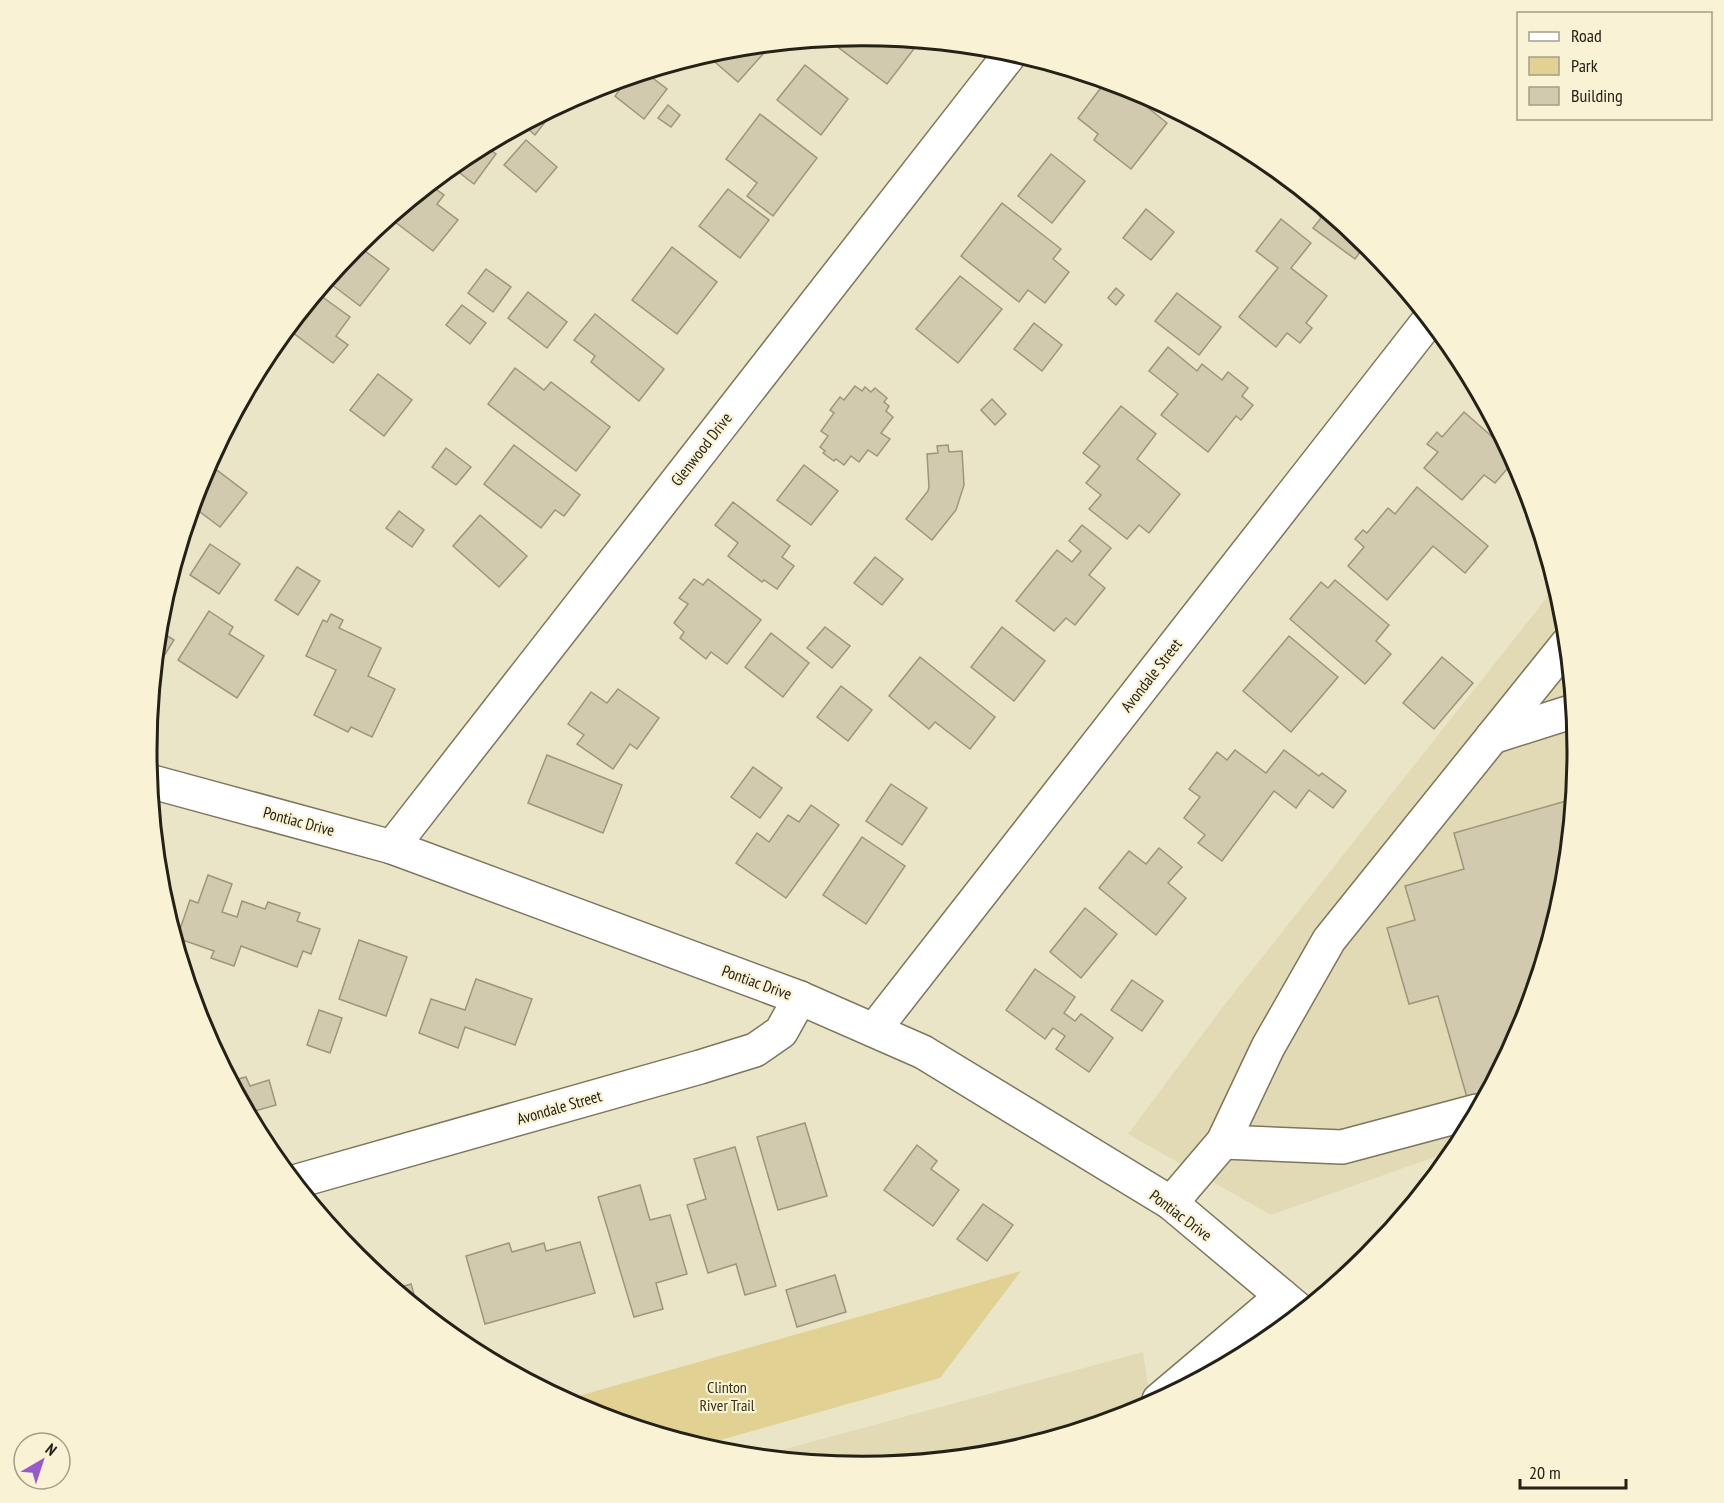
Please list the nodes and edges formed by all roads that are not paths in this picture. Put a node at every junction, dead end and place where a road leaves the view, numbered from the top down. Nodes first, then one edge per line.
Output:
1 (1004, 61) edge
2 (1424, 326) edge
3 (1560, 653) edge
4 (1565, 714) edge
5 (1492, 737) junction
6 (158, 784) edge
7 (392, 847) junction
8 (800, 998) junction
9 (874, 1030) junction
10 (1467, 1114) edge
11 (1223, 1142) junction
12 (302, 1180) edge
13 (1171, 1203) junction
14 (1292, 1304) edge
15 (1207, 1366) edge

1 - 7 street, Glenwood Drive
2 - 9 street, Avondale Street
3 - 5 street
4 - 5 street
5 - 11 street
6 - 7 street, Pontiac Drive
7 - 8 street, Pontiac Drive
8 - 9 street, Pontiac Drive
8 - 12 street, Avondale Street
9 - 13 street, Pontiac Drive
10 - 11 street
11 - 13 street
13 - 14 street, Pontiac Drive
14 - 15 street

